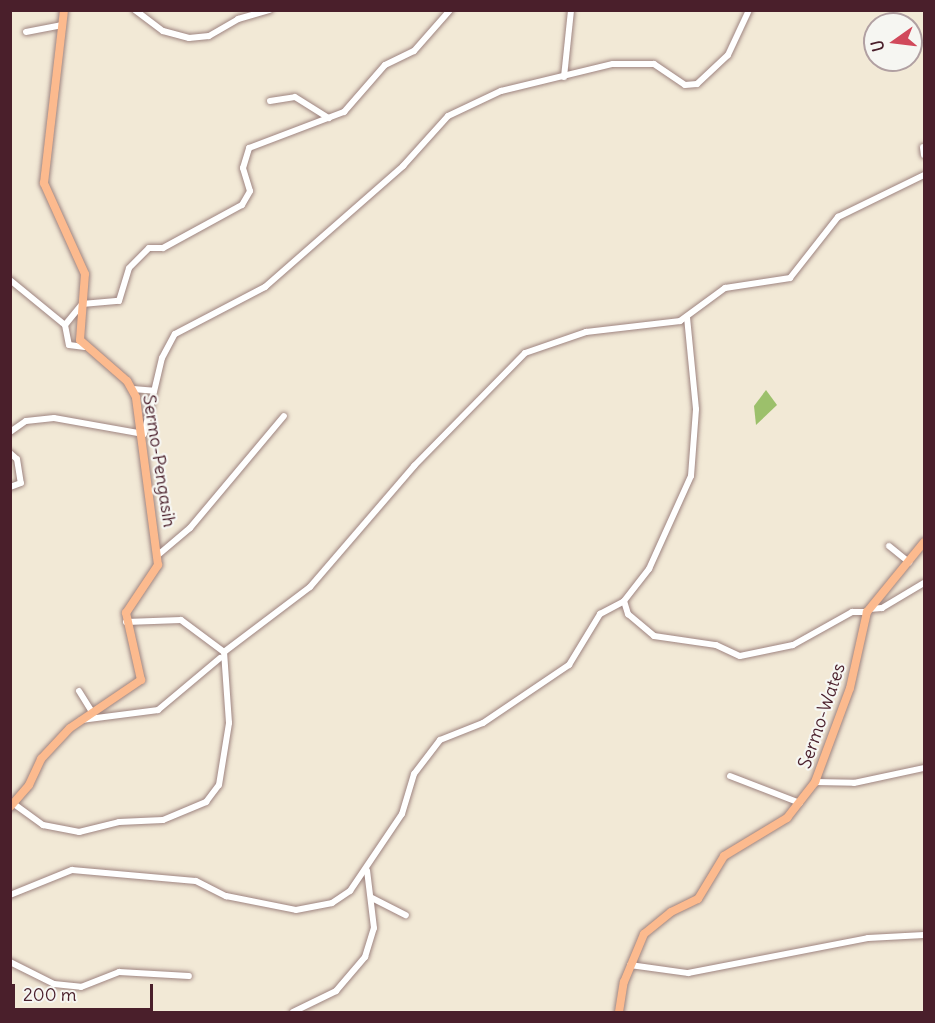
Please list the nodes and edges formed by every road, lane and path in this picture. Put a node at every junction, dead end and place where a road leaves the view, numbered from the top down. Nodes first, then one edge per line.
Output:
1 (64, 10) edge
2 (135, 10) edge
3 (270, 10) edge
4 (450, 10) edge
5 (571, 10) edge
6 (749, 10) edge
7 (62, 25) junction
8 (26, 32) dead end
9 (564, 77) junction
10 (270, 101) dead end
11 (329, 118) junction
12 (923, 147) dead end
13 (924, 155) edge
14 (924, 175) edge
15 (10, 280) edge
16 (82, 304) junction
17 (687, 317) junction
18 (65, 325) junction
19 (85, 347) junction
20 (133, 389) junction
21 (154, 391) junction
22 (284, 416) dead end
23 (10, 432) edge
24 (144, 434) junction
25 (10, 453) edge
26 (10, 486) edge
27 (924, 542) edge
28 (889, 546) dead end
29 (158, 555) junction
30 (909, 562) junction
31 (924, 583) edge
32 (624, 601) junction
33 (868, 611) junction
34 (126, 622) junction
35 (222, 655) junction
36 (79, 691) dead end
37 (93, 713) junction
38 (81, 720) junction
39 (924, 768) edge
40 (730, 776) dead end
41 (815, 782) junction
42 (800, 803) junction
43 (12, 805) edge
44 (367, 871) junction
45 (10, 895) edge
46 (372, 898) junction
47 (406, 915) dead end
48 (924, 935) edge
49 (10, 962) edge
50 (630, 964) junction
51 (189, 976) dead end
52 (293, 1012) edge
53 (620, 1012) edge

1 - 7 main road
2 - 3 street
4 - 11 street
5 - 9 street
6 - 9 street
7 - 8 street
7 - 16 main road
9 - 21 street
10 - 11 street
11 - 16 street
12 - 13 street
14 - 17 street
15 - 18 street
16 - 18 street
16 - 19 main road
17 - 32 street
17 - 35 street
18 - 19 street
19 - 20 main road, Sermo-Pengasih
20 - 21 street
20 - 24 main road, Sermo-Pengasih
21 - 24 street
22 - 29 street
23 - 24 street
24 - 29 main road, Sermo-Pengasih
25 - 26 street
27 - 30 main road, Sermo-Wates
28 - 30 street
29 - 34 main road, Sermo-Pengasih
30 - 33 main road, Sermo-Wates
31 - 33 street
32 - 33 street
32 - 44 street
33 - 41 main road, Sermo-Wates
34 - 35 street
34 - 37 main road
35 - 38 street
35 - 43 street
36 - 37 street
37 - 38 main road
38 - 43 main road
39 - 41 street
40 - 42 street
41 - 42 main road, Sermo-Wates
42 - 50 main road, Sermo-Wates
44 - 45 street
44 - 46 street
46 - 47 street
46 - 52 street
48 - 50 street
49 - 51 street
50 - 53 main road, Sermo-Wates

